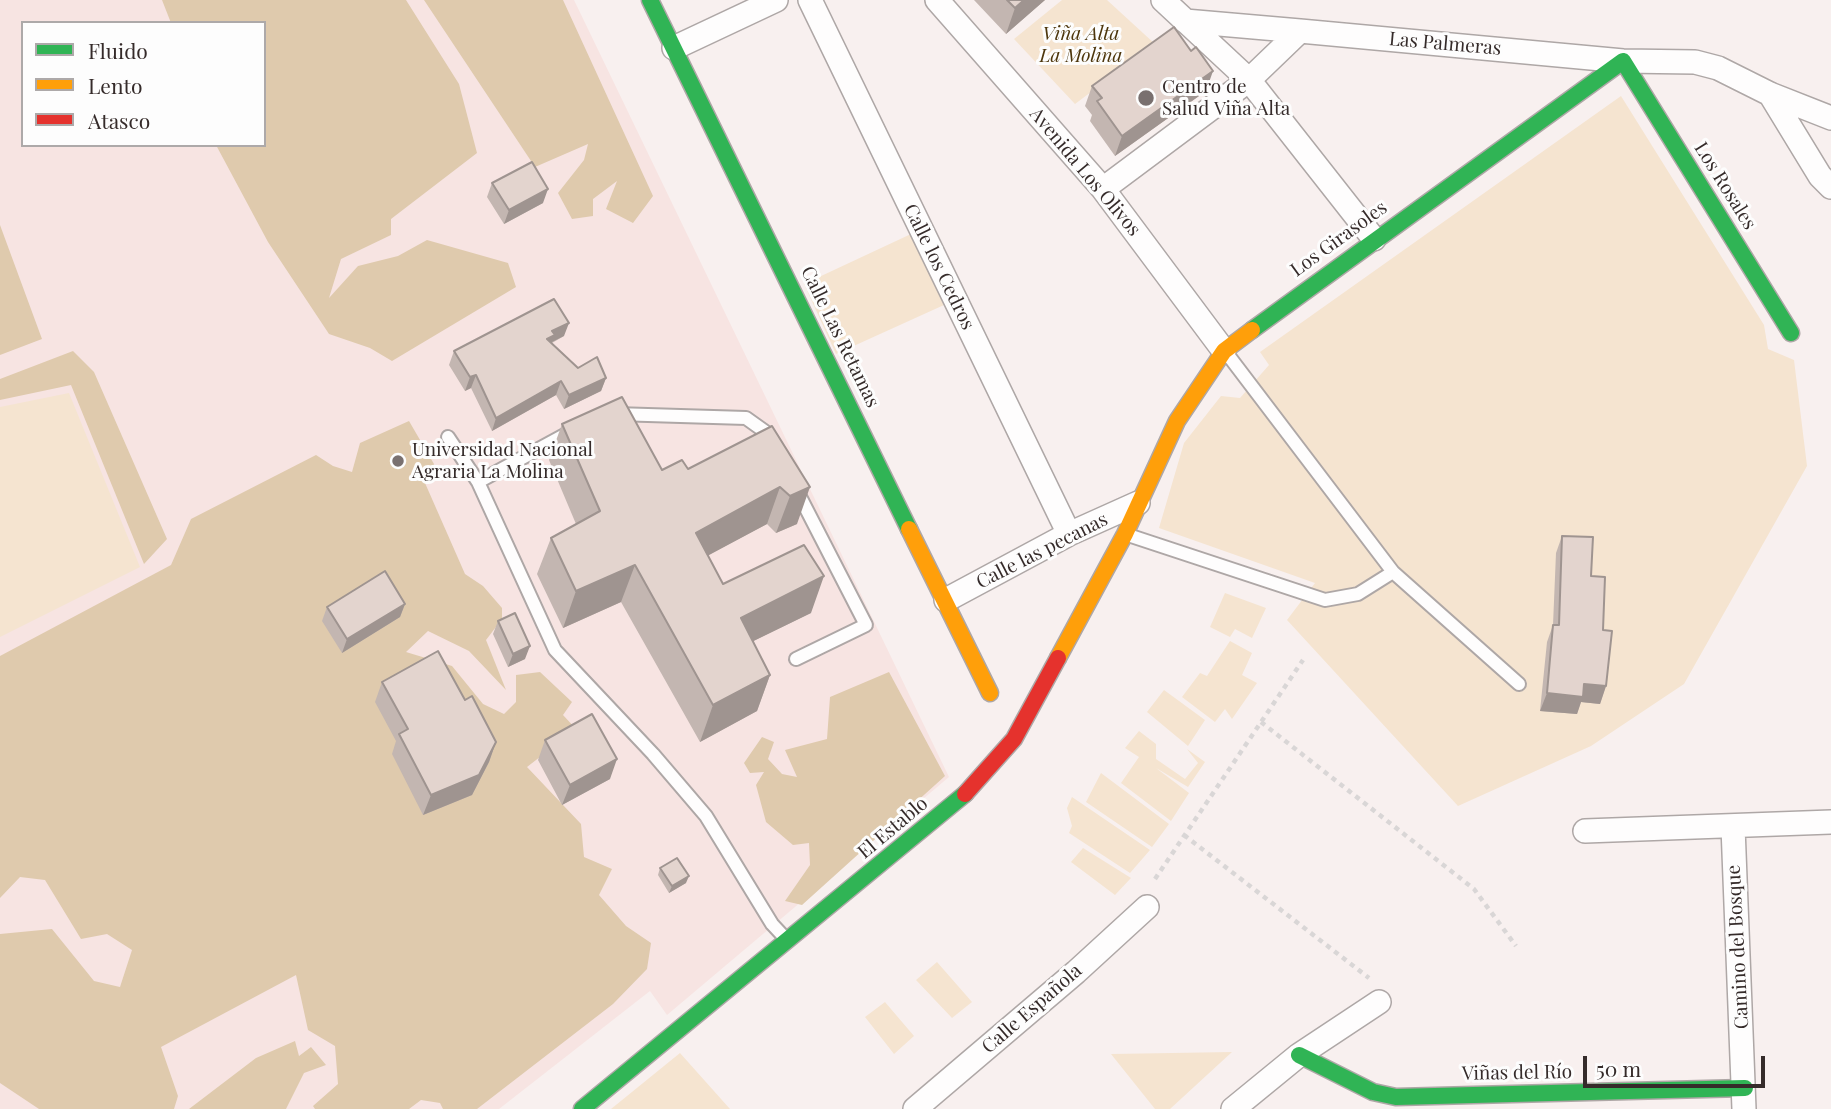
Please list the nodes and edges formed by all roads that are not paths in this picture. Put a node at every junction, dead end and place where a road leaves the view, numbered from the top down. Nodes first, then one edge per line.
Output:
1 (650, 0) edge
2 (776, 0) edge
3 (810, 0) edge
4 (937, 0) edge
5 (1163, 0) edge
6 (1185, 21) junction
7 (1300, 32) junction
8 (674, 48) junction
9 (1623, 61) junction
10 (1249, 80) junction
11 (1770, 93) junction
12 (1831, 118) edge
13 (1831, 187) edge
14 (1103, 189) junction
15 (1374, 239) junction
16 (1791, 333) dead end
17 (1224, 351) junction
18 (606, 413) edge
19 (582, 426) edge
20 (448, 437) dead end
21 (780, 457) edge
22 (792, 481) edge
23 (478, 482) junction
24 (1138, 503) junction
25 (1069, 534) junction
26 (1125, 534) junction
27 (1393, 572) junction
28 (946, 600) junction
29 (796, 659) dead end
30 (1519, 684) dead end
31 (990, 693) dead end
32 (1831, 822) edge
33 (1733, 827) junction
34 (1585, 831) dead end
35 (1147, 907) dead end
36 (789, 942) junction
37 (1379, 1002) dead end
38 (1299, 1055) junction
39 (1744, 1099) edge
40 (582, 1109) edge
41 (915, 1109) edge
42 (1233, 1109) edge

1 - 8 street, Calle Las Retamas
2 - 8 street
3 - 25 street, Calle los Cedros
4 - 14 street, Avenida Los Olivos
5 - 6 street
6 - 7 street, Las Palmeras
6 - 10 street
7 - 9 street, Las Palmeras
7 - 10 street
8 - 28 street, Calle Las Retamas
9 - 11 street, Las Palmeras
9 - 15 street, Los Girasoles
9 - 16 street, Los Rosales
10 - 14 street
10 - 15 street
11 - 12 street, Las Palmeras
11 - 13 street
14 - 17 street, Avenida Los Olivos
15 - 17 street, Los Girasoles
17 - 24 street, Los Girasoles
17 - 27 lane
18 - 21 lane
19 - 23 lane
20 - 23 lane
22 - 29 lane
23 - 36 lane
24 - 25 street, Calle las pecanas
24 - 26 street, El Establo
25 - 28 street, Calle las pecanas
26 - 27 lane
26 - 36 street, El Establo
27 - 30 lane
28 - 31 street, Calle Las Retamas
32 - 33 street
33 - 34 street
33 - 39 street, Camino del Bosque
35 - 41 street, Calle Española
36 - 40 street, El Establo
37 - 38 street
38 - 39 street, Viñas del Río
38 - 42 street

